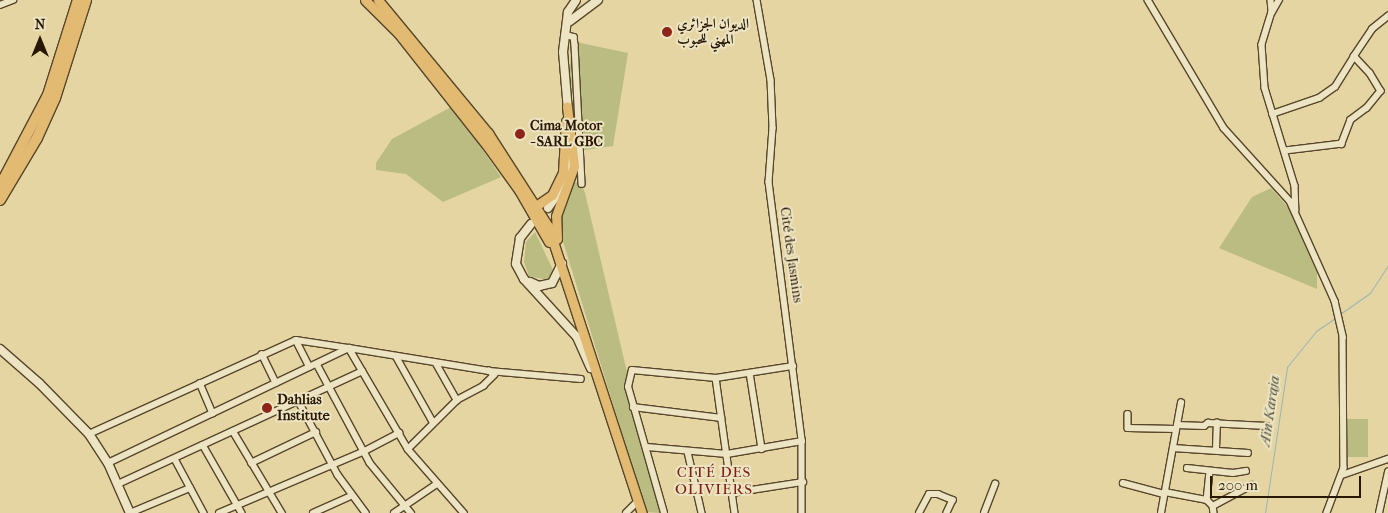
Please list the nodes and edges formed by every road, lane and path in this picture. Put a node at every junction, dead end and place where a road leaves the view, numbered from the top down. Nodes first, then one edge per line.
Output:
1 (13, 0) edge
2 (78, 0) edge
3 (86, 0) edge
4 (365, 0) edge
5 (378, 0) edge
6 (576, 0) edge
7 (590, 0) edge
8 (598, 0) edge
9 (757, 0) edge
10 (1148, 0) edge
11 (1271, 0) edge
12 (1278, 0) edge
13 (0, 5) edge
14 (1272, 12) junction
15 (572, 14) junction
16 (1388, 16) edge
17 (566, 35) junction
18 (1354, 56) junction
19 (567, 106) junction
20 (1272, 114) junction
21 (1286, 151) junction
22 (582, 184) dead end
23 (0, 186) edge
24 (0, 200) edge
25 (536, 206) junction
26 (548, 208) dead end
27 (1296, 212) junction
28 (531, 224) dead end
29 (562, 264) junction
30 (524, 279) junction
31 (296, 340) junction
32 (349, 348) junction
33 (0, 349) edge
34 (262, 354) junction
35 (396, 356) junction
36 (436, 363) junction
37 (314, 365) junction
38 (794, 366) junction
39 (362, 370) junction
40 (489, 371) junction
41 (750, 373) junction
42 (716, 378) junction
43 (581, 379) dead end
44 (200, 383) junction
45 (276, 383) junction
46 (326, 387) junction
47 (600, 387) junction
48 (298, 400) junction
49 (456, 400) junction
50 (1181, 402) dead end
51 (633, 407) junction
52 (213, 413) junction
53 (1128, 414) dead end
54 (721, 418) junction
55 (433, 422) junction
56 (1217, 423) junction
57 (1267, 426) dead end
58 (1176, 427) junction
59 (233, 431) junction
60 (316, 432) junction
61 (398, 433) junction
62 (89, 434) junction
63 (802, 441) junction
64 (203, 445) junction
65 (647, 447) junction
66 (408, 448) junction
67 (762, 448) junction
68 (1173, 448) junction
69 (1216, 449) junction
70 (363, 452) junction
71 (688, 452) junction
72 (1248, 453) dead end
73 (727, 454) junction
74 (175, 458) junction
75 (1388, 460) edge
76 (108, 463) junction
77 (251, 463) junction
78 (333, 464) junction
79 (1187, 468) dead end
80 (1246, 471) dead end
81 (1210, 472) junction
82 (1388, 472) edge
83 (1342, 475) junction
84 (803, 482) junction
85 (1123, 483) dead end
86 (118, 484) junction
87 (437, 484) junction
88 (995, 484) dead end
89 (1252, 485) dead end
90 (190, 488) junction
91 (267, 493) junction
92 (732, 493) junction
93 (1164, 493) junction
94 (351, 496) junction
95 (1207, 500) junction
96 (638, 501) junction
97 (237, 506) junction
98 (1213, 506) junction
99 (406, 508) junction
100 (130, 513) edge
101 (204, 513) edge
102 (220, 513) edge
103 (242, 513) edge
104 (282, 513) edge
105 (314, 513) edge
106 (366, 513) edge
107 (394, 513) edge
108 (411, 513) edge
109 (464, 513) edge
110 (626, 513) edge
111 (642, 513) edge
112 (664, 513) edge
113 (702, 513) edge
114 (735, 513) edge
115 (802, 513) edge
116 (919, 513) edge
117 (947, 513) edge
118 (984, 513) edge
119 (1161, 513) edge
120 (1214, 513) edge
121 (1327, 513) edge
122 (1379, 513) edge

1 - 13 street
2 - 23 highway
3 - 24 highway
4 - 29 main road
5 - 25 main road
6 - 15 main road
7 - 15 main road
8 - 15 main road
9 - 38 street, Cité des Jasmins
10 - 27 street
11 - 14 street
12 - 14 street
14 - 20 street
15 - 17 main road
16 - 18 street
17 - 19 main road
17 - 22 street
18 - 20 street
18 - 21 street
19 - 25 main road
19 - 26 main road
19 - 29 main road
20 - 21 street
21 - 27 street
25 - 29 main road
27 - 83 street
28 - 30 main road
29 - 30 main road
29 - 47 main road
30 - 47 main road
31 - 32 street
31 - 34 street
31 - 37 street
32 - 35 street
32 - 37 street
32 - 39 street
33 - 62 main road
34 - 44 street
34 - 45 street
35 - 36 street
35 - 55 street
36 - 40 street
36 - 49 street
37 - 45 street
37 - 46 street
38 - 41 street
38 - 63 street, Cité des Jasmins
39 - 46 street
39 - 61 street
40 - 43 street
40 - 49 street
41 - 42 street
41 - 67 street
42 - 51 street
42 - 54 street
44 - 52 street
44 - 62 street
45 - 52 street
46 - 48 street
46 - 70 street
47 - 96 main road
48 - 59 street
48 - 60 street
49 - 55 street
50 - 58 street
51 - 54 street
51 - 65 street
52 - 76 street
53 - 58 street
54 - 73 street
55 - 66 street
56 - 57 street
56 - 58 street
56 - 69 street
58 - 68 street
59 - 64 street
59 - 77 street
60 - 77 street
60 - 78 street
61 - 66 street
61 - 70 street
62 - 76 main road
63 - 67 street
63 - 84 street, Cité des Jasmins
64 - 74 street
64 - 97 street
65 - 71 street
65 - 112 street
66 - 87 street
67 - 73 street
68 - 69 street
68 - 93 street
69 - 72 street
70 - 78 street
70 - 99 street
71 - 73 street
71 - 113 street
73 - 92 street
74 - 86 street
74 - 90 street
75 - 83 street
76 - 86 main road
77 - 91 street
78 - 91 street
78 - 94 street
79 - 81 street
80 - 81 street
81 - 95 street
82 - 122 street
83 - 121 street
84 - 92 street
84 - 115 street, Cité des Jasmins
85 - 93 street
86 - 100 main road
87 - 99 street
87 - 109 street
88 - 118 street
89 - 98 street
90 - 100 street
90 - 101 street
91 - 97 street
91 - 104 street
92 - 114 street
93 - 95 street
93 - 119 street
94 - 105 street
94 - 106 street
95 - 98 street
96 - 110 street
96 - 111 main road
97 - 102 street
97 - 103 street
98 - 120 street
99 - 107 street
99 - 108 street
116 - 117 street

